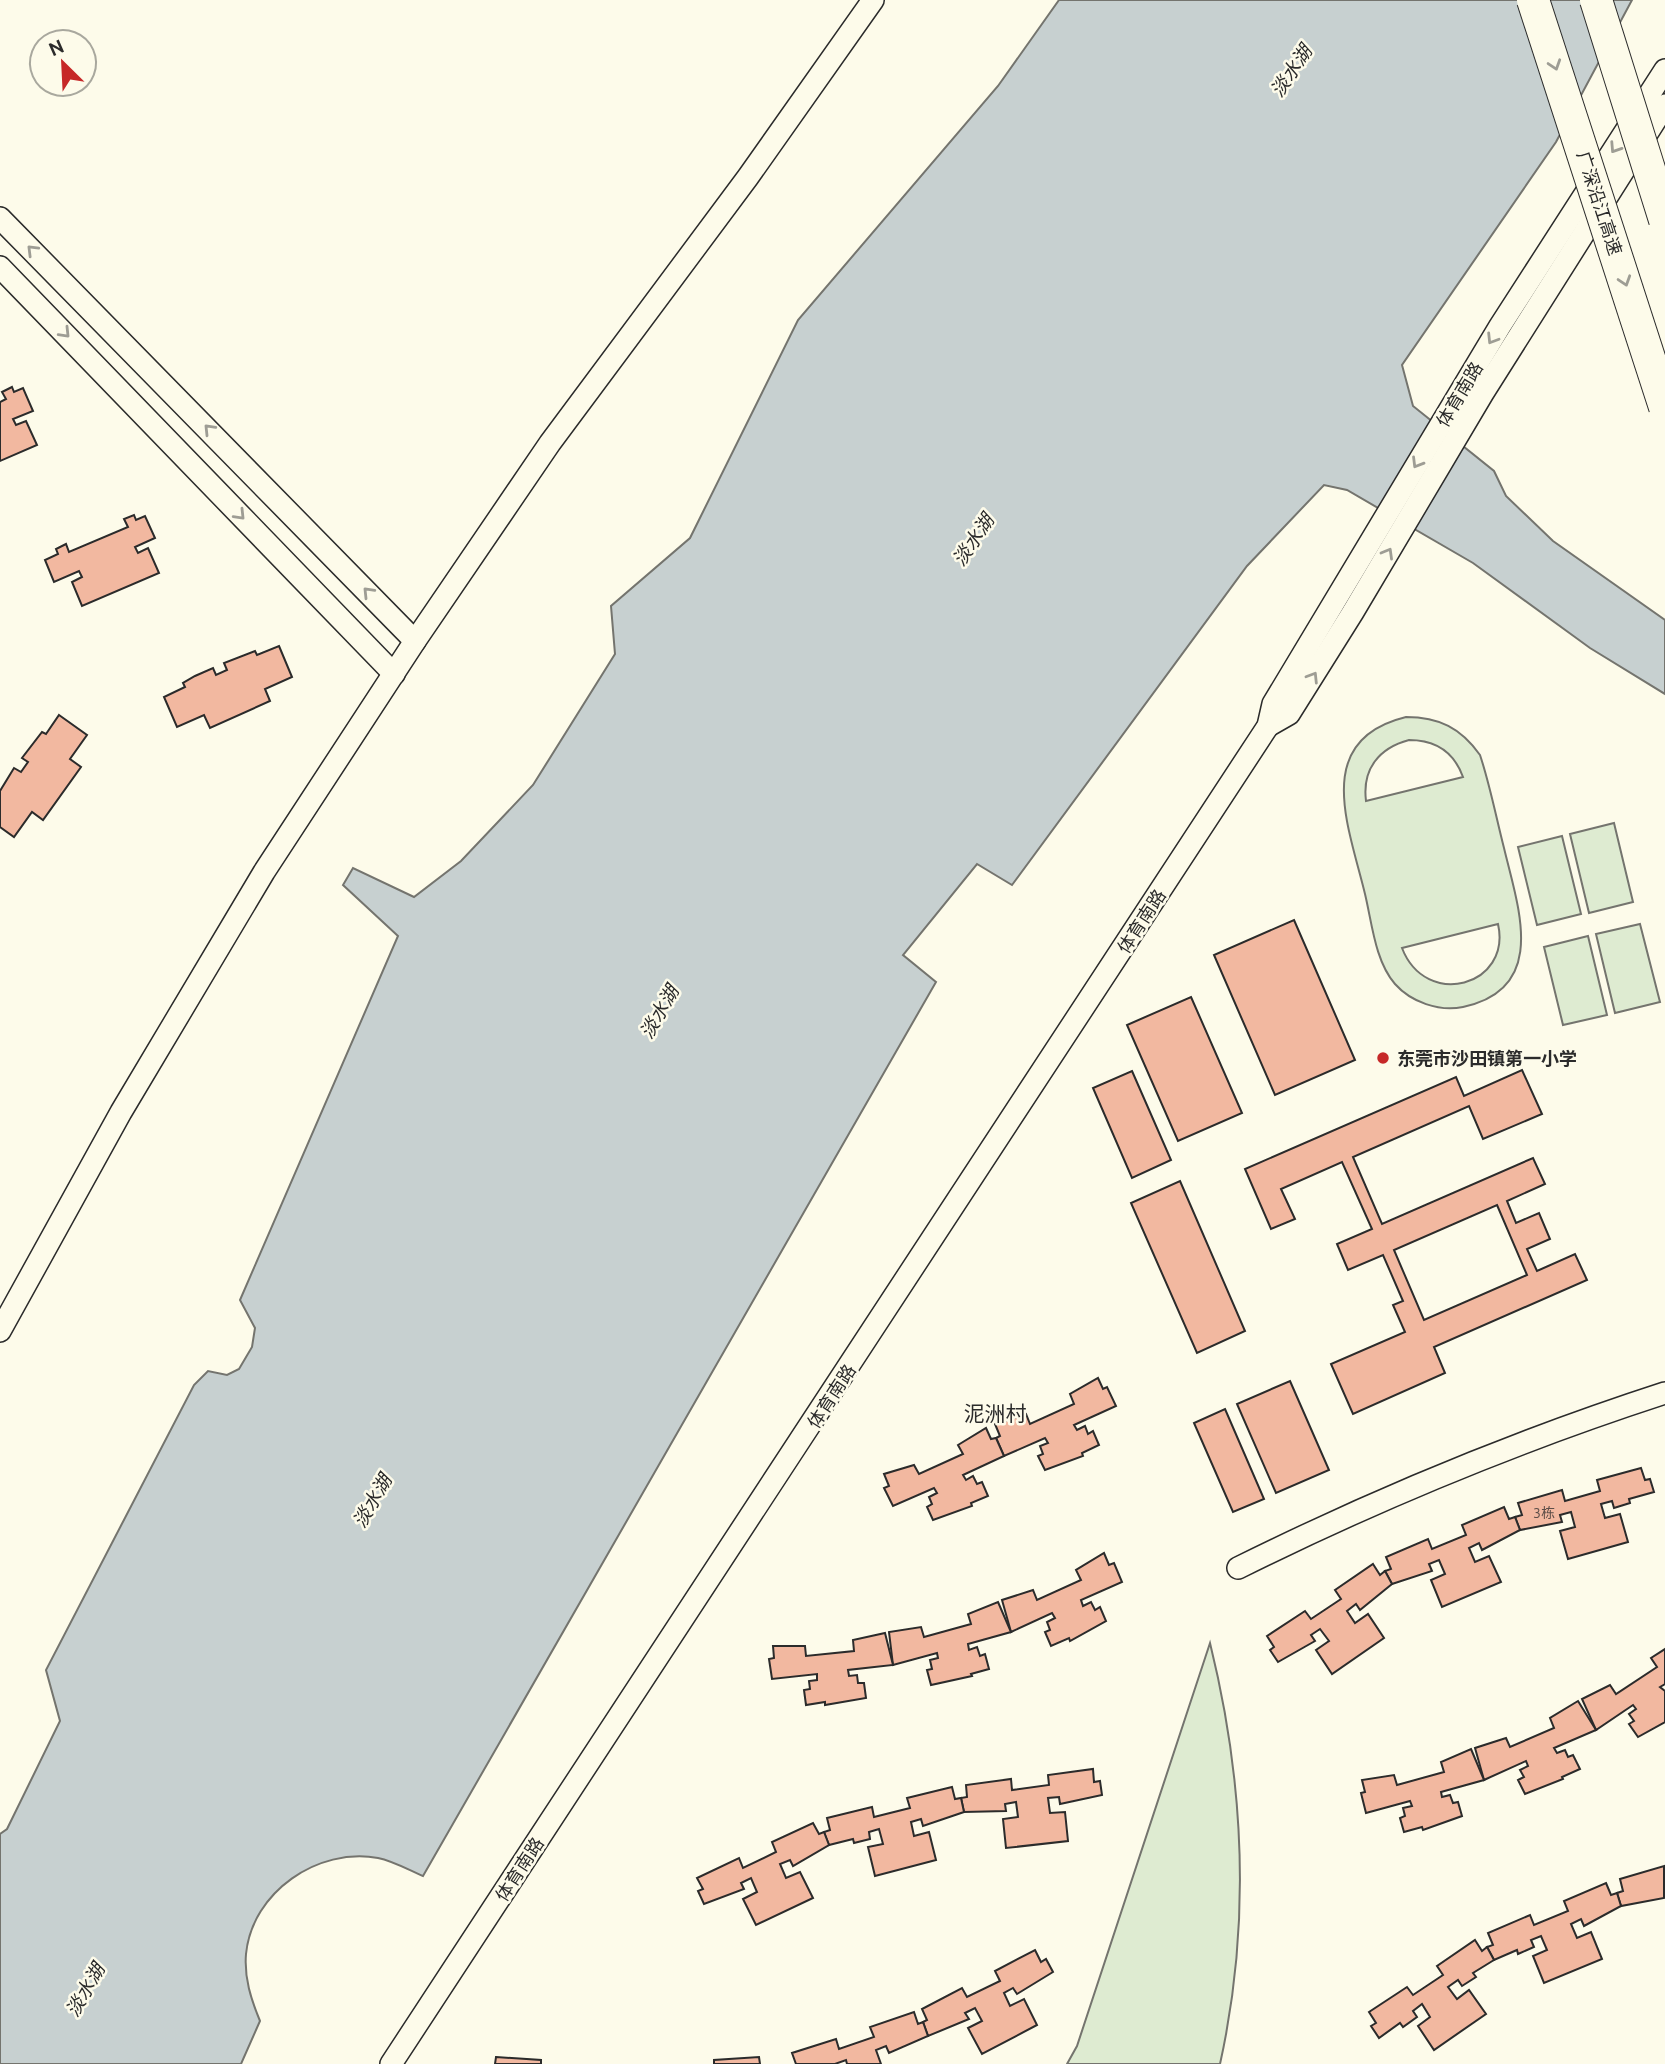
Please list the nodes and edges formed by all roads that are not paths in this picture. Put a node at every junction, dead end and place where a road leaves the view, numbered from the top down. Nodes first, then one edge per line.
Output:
1 (873, 0) edge
2 (1533, 0) edge
3 (1595, 0) edge
4 (1665, 70) edge
5 (1665, 105) edge
6 (0, 218) edge
7 (1665, 220) edge
8 (0, 267) edge
9 (63, 280) junction
10 (37, 304) junction
11 (1474, 388) junction
12 (1665, 407) edge
13 (415, 641) junction
14 (394, 674) junction
15 (0, 1331) edge
16 (1665, 1393) edge
17 (1238, 1568) dead end
18 (391, 2064) edge

1 - 13 street
2 -> 12 highway, 广深沿江高速, bridge
3 - 7 highway, bridge
4 -> 11 street, 体育南路
5 - 11 street, 体育南路
9 -> 6 street
8 - 10 street
9 - 10 street
13 -> 9 street
10 -> 14 street
11 - 18 street, 体育南路
13 - 14 street
14 - 15 street
16 - 17 street

